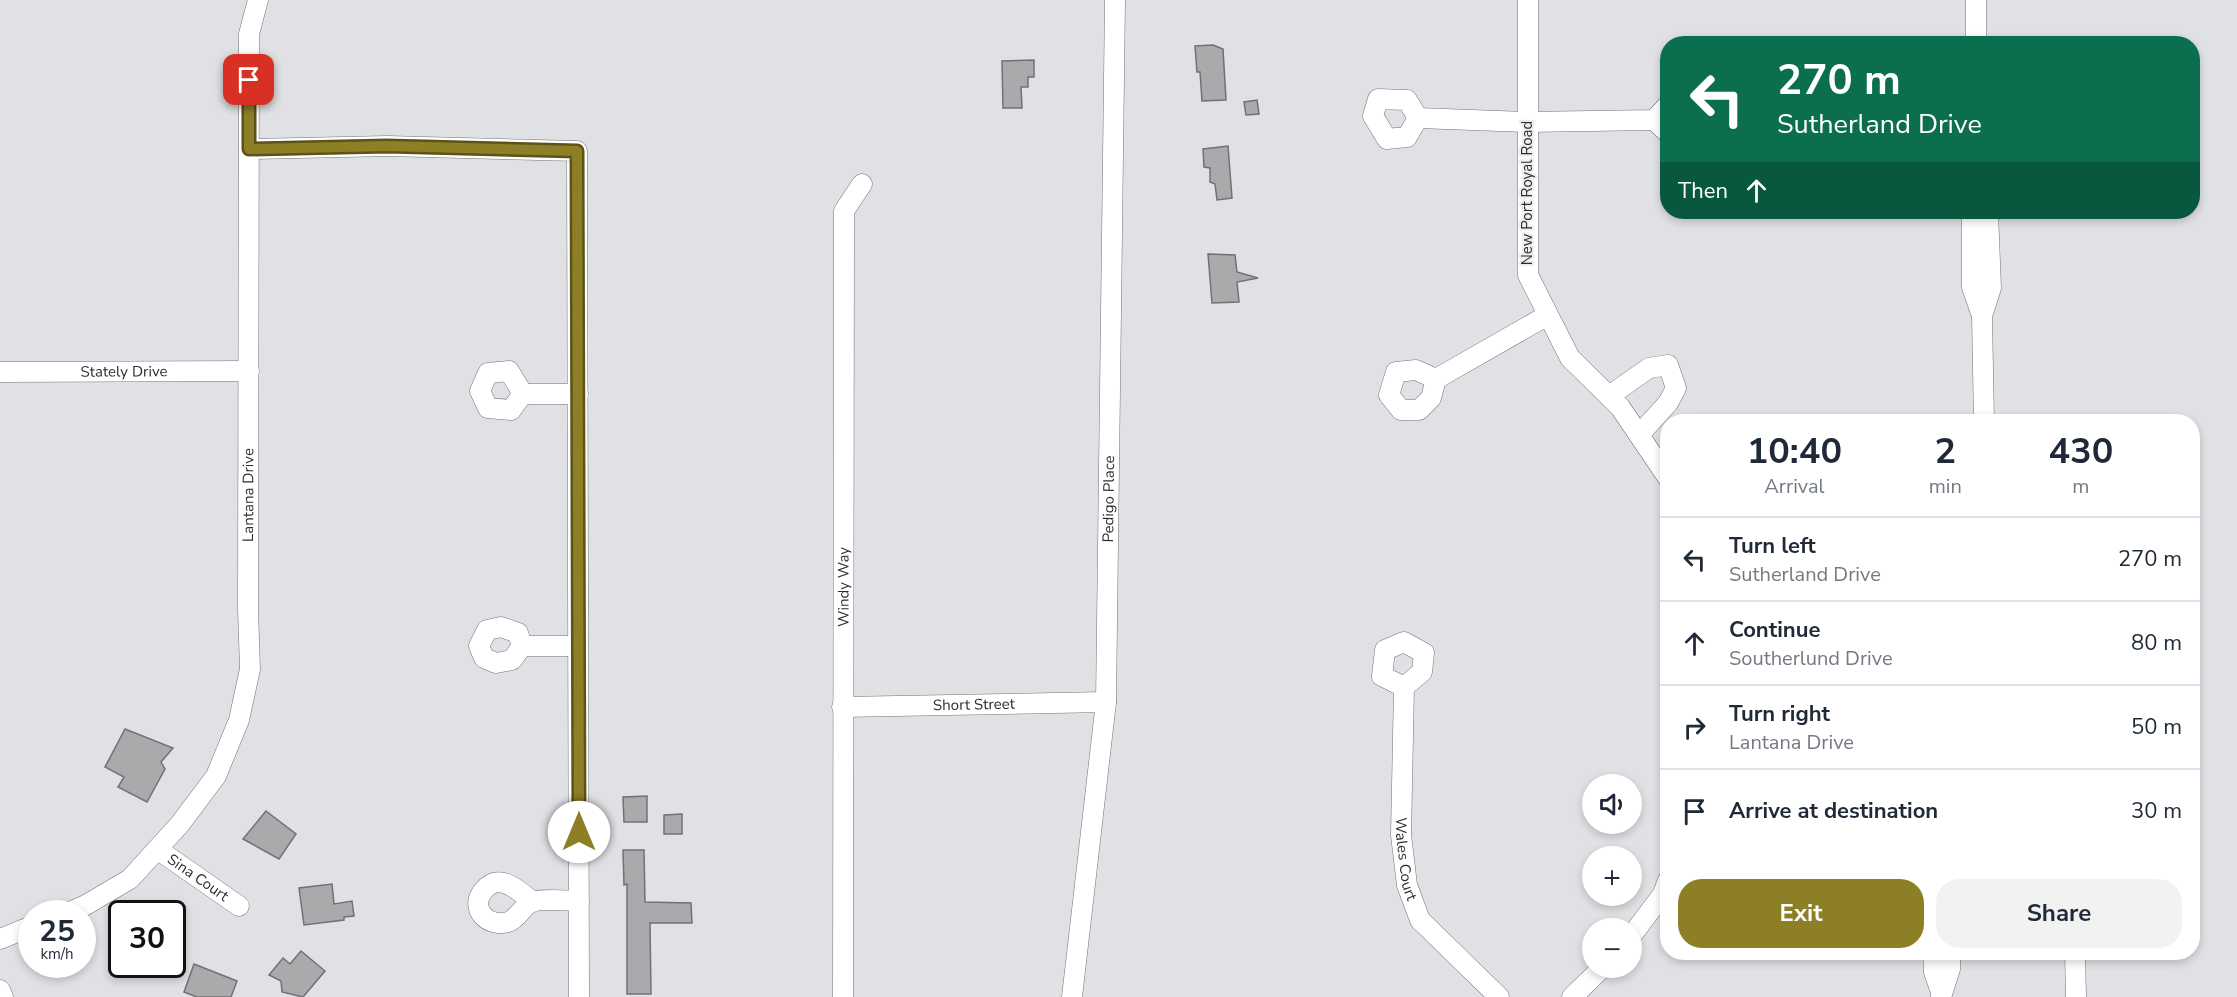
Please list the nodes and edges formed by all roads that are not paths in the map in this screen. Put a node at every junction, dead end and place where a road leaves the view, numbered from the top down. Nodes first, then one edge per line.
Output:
1 (258, 0) edge
2 (1115, 0) edge
3 (1528, 0) edge
4 (1976, 0) edge
5 (1976, 36) edge
6 (1418, 118) dead end
7 (1527, 122) junction
8 (1660, 127) edge
9 (249, 149) junction
10 (862, 184) dead end
11 (1972, 219) edge
12 (1988, 219) edge
13 (1548, 315) junction
14 (1982, 316) junction
15 (249, 371) junction
16 (0, 372) edge
17 (1436, 379) dead end
18 (523, 394) dead end
19 (578, 394) junction
20 (1609, 396) junction
21 (1984, 414) edge
22 (1639, 435) junction
23 (1660, 466) edge
24 (522, 646) dead end
25 (578, 646) junction
26 (1404, 687) dead end
27 (1106, 702) junction
28 (842, 707) junction
29 (157, 849) junction
30 (1660, 898) edge
31 (94, 900) edge
32 (579, 901) junction
33 (533, 902) dead end
34 (239, 906) dead end
35 (1642, 922) edge
36 (18, 932) edge
37 (0, 939) edge
38 (1933, 960) edge
39 (1950, 960) edge
40 (2075, 960) edge
41 (1592, 978) edge
42 (0, 990) edge
43 (1941, 994) edge
44 (3, 997) edge
45 (579, 997) edge
46 (843, 997) edge
47 (1072, 997) edge
48 (1499, 997) edge
49 (1572, 997) edge
50 (2076, 997) edge

1 - 9 street, Lantana Drive
2 - 27 street, Pedigo Place
3 - 7 street, New Port Royal Road
4 - 5 street
6 - 7 street
7 - 8 street
7 - 13 street, New Port Royal Road
9 - 15 street, Lantana Drive
9 - 19 street
10 - 28 street, Windy Way
11 - 14 street
12 - 14 street
13 - 17 street
13 - 20 street, New Port Royal Road
14 - 21 street
15 - 16 street, Stately Drive
15 - 29 street, Lantana Drive
18 - 19 street
19 - 25 street
20 - 22 street, New Port Royal Road
20 - 22 street
22 - 23 street, New Port Royal Road
24 - 25 street
25 - 32 street
26 - 48 street, Wales Court
27 - 28 street, Short Street
27 - 47 street, Pedigo Place
28 - 46 street, Windy Way
29 - 31 street, Lantana Drive
29 - 34 street, Sina Court
30 - 35 street
32 - 33 street
32 - 45 street
36 - 37 street
38 - 43 street
39 - 43 street
40 - 50 street
41 - 49 street
42 - 44 street

